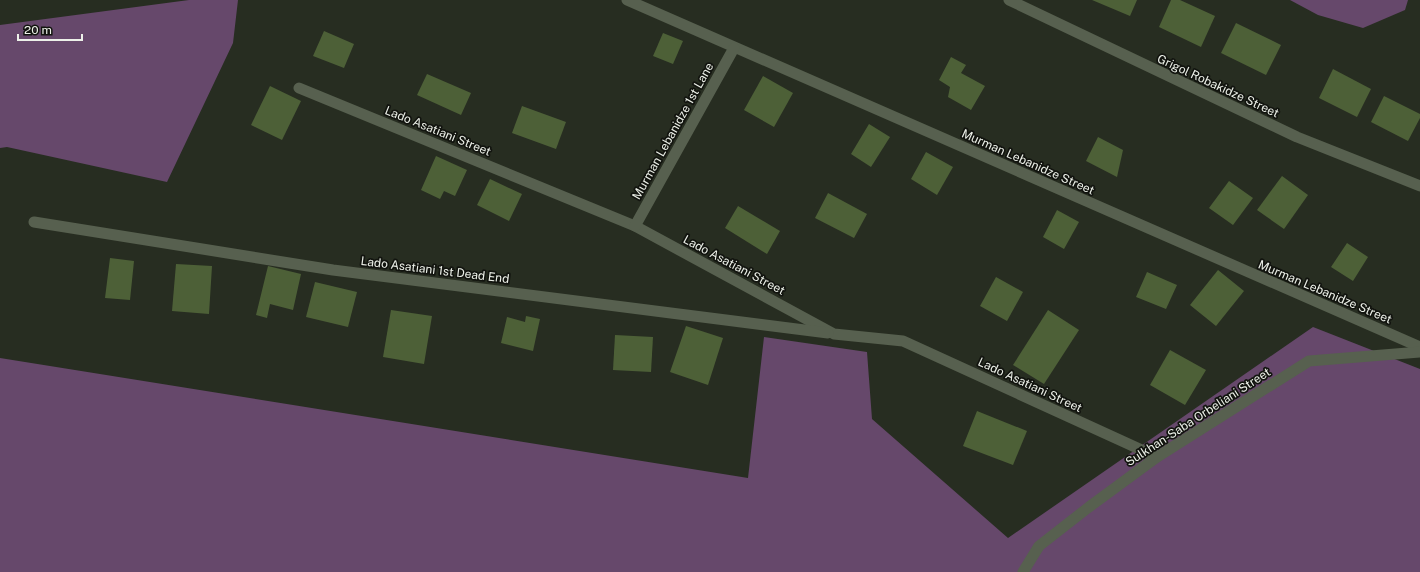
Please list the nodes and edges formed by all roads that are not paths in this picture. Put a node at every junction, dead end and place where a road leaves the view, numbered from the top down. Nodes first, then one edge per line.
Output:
1 (627, 0) edge
2 (1009, 0) edge
3 (734, 48) junction
4 (299, 88) dead end
5 (1420, 186) edge
6 (34, 222) dead end
7 (635, 226) junction
8 (834, 334) junction
9 (1420, 347) edge
10 (1420, 352) edge
11 (1157, 457) junction
12 (1023, 572) edge

1 - 3 street, Murman Lebanidze Street
2 - 5 street, Grigol Robakidze Street
3 - 7 street, Murman Lebanidze 1st Lane
3 - 9 street, Murman Lebanidze Street
4 - 7 street, Lado Asatiani Street
6 - 8 street, Lado Asatiani 1st Dead End
7 - 8 street, Lado Asatiani Street
8 - 11 street, Lado Asatiani Street
10 - 11 street, Sulkhan-Saba Orbeliani Street
11 - 12 street, Sulkhan-Saba Orbeliani Street

